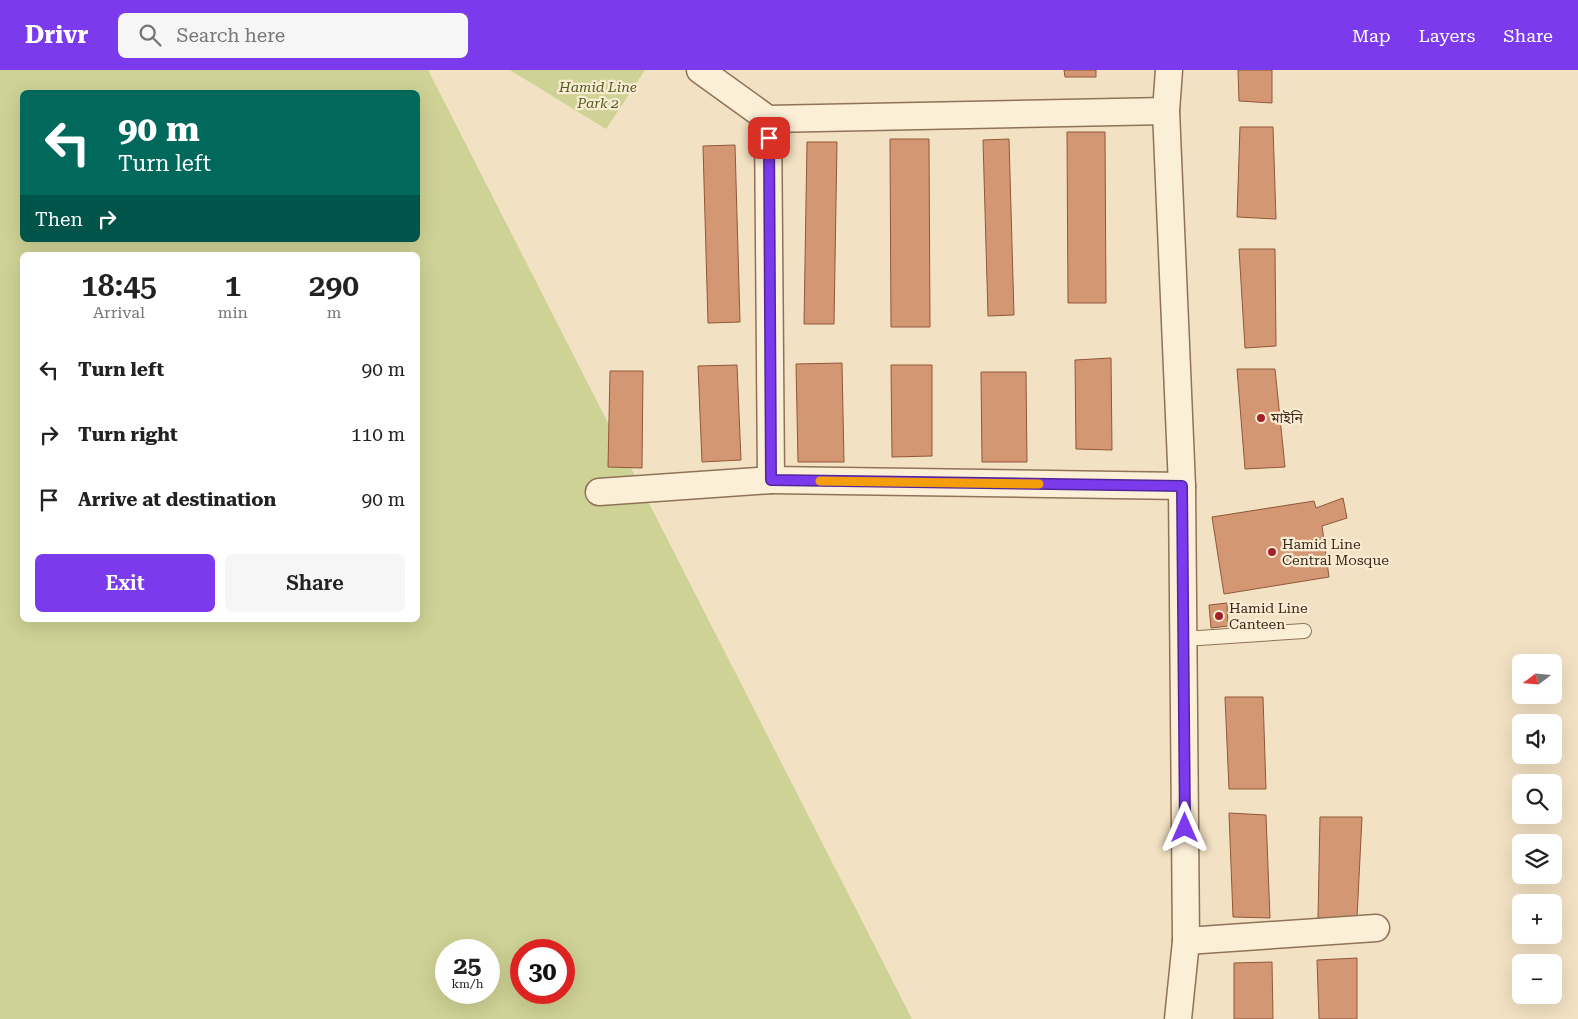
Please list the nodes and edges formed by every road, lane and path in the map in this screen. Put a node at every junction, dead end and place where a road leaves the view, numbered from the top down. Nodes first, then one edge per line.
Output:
1 (700, 70) edge
2 (1169, 70) edge
3 (1166, 111) junction
4 (768, 119) junction
5 (771, 480) junction
6 (1182, 486) junction
7 (599, 492) dead end
8 (1304, 631) dead end
9 (1184, 639) junction
10 (1376, 928) dead end
11 (1186, 941) junction
12 (1178, 1019) edge

1 - 4 street
2 - 3 street
3 - 4 street
3 - 6 street
4 - 5 street
5 - 6 street
5 - 7 street
6 - 9 street
8 - 9 lane
9 - 11 street
10 - 11 street
11 - 12 street

